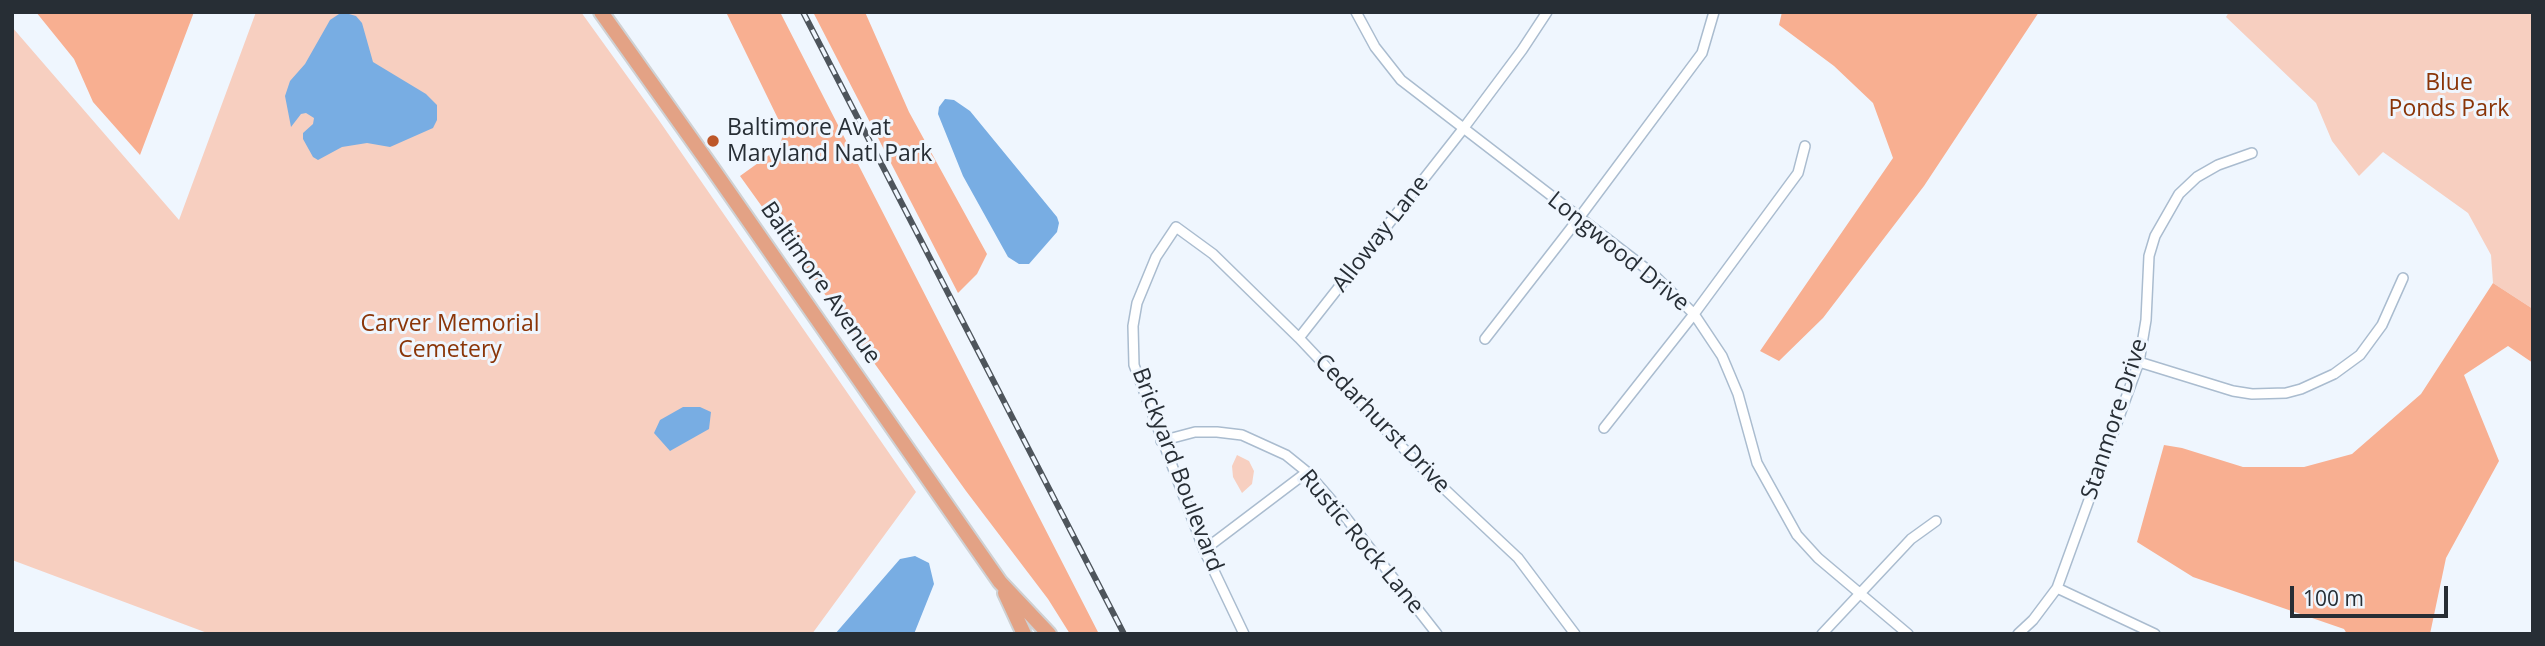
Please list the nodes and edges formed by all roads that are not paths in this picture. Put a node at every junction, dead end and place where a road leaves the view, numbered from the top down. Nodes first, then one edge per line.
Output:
1 (601, 12) edge
2 (1356, 12) edge
3 (1547, 12) edge
4 (1714, 12) edge
5 (1464, 129) junction
6 (1804, 146) dead end
7 (2252, 153) dead end
8 (1579, 218) junction
9 (1176, 228) joint
10 (2403, 278) dead end
11 (1694, 314) junction
12 (1298, 338) junction
13 (1485, 339) dead end
14 (2138, 362) junction
15 (1604, 428) dead end
16 (1161, 441) junction
17 (1307, 472) junction
18 (1936, 521) dead end
19 (1204, 550) junction
20 (1000, 582) junction
21 (2057, 588) junction
22 (1860, 594) junction
23 (1024, 634) edge
24 (1049, 634) edge
25 (1244, 634) edge
26 (1437, 634) edge
27 (1575, 634) edge
28 (1822, 634) edge
29 (1908, 634) edge
30 (2018, 634) edge
31 (2155, 634) edge

1 - 20 main road, Baltimore Avenue
2 - 5 street
3 - 5 street, Alloway Lane
4 - 8 street
5 - 8 street, Longwood Drive
5 - 12 street, Alloway Lane
6 - 11 street
7 - 14 street, Stanmore Drive
8 - 11 street, Longwood Drive
8 - 13 street
9 - 12 street, Cedarhurst Drive
9 - 16 street, Brickyard Boulevard
10 - 14 street
11 - 15 street
11 - 22 street, Longwood Drive
12 - 27 street, Cedarhurst Drive
14 - 21 street, Stanmore Drive
16 - 17 street, Rustic Rock Lane
16 - 19 street, Brickyard Boulevard
17 - 19 street
17 - 26 street, Rustic Rock Lane
18 - 22 street
19 - 25 street, Brickyard Boulevard
20 - 23 main road, Baltimore Avenue
20 - 24 main road, Baltimore Avenue
21 - 30 street, Stanmore Drive
21 - 31 street
22 - 28 street
22 - 29 street, Longwood Drive

